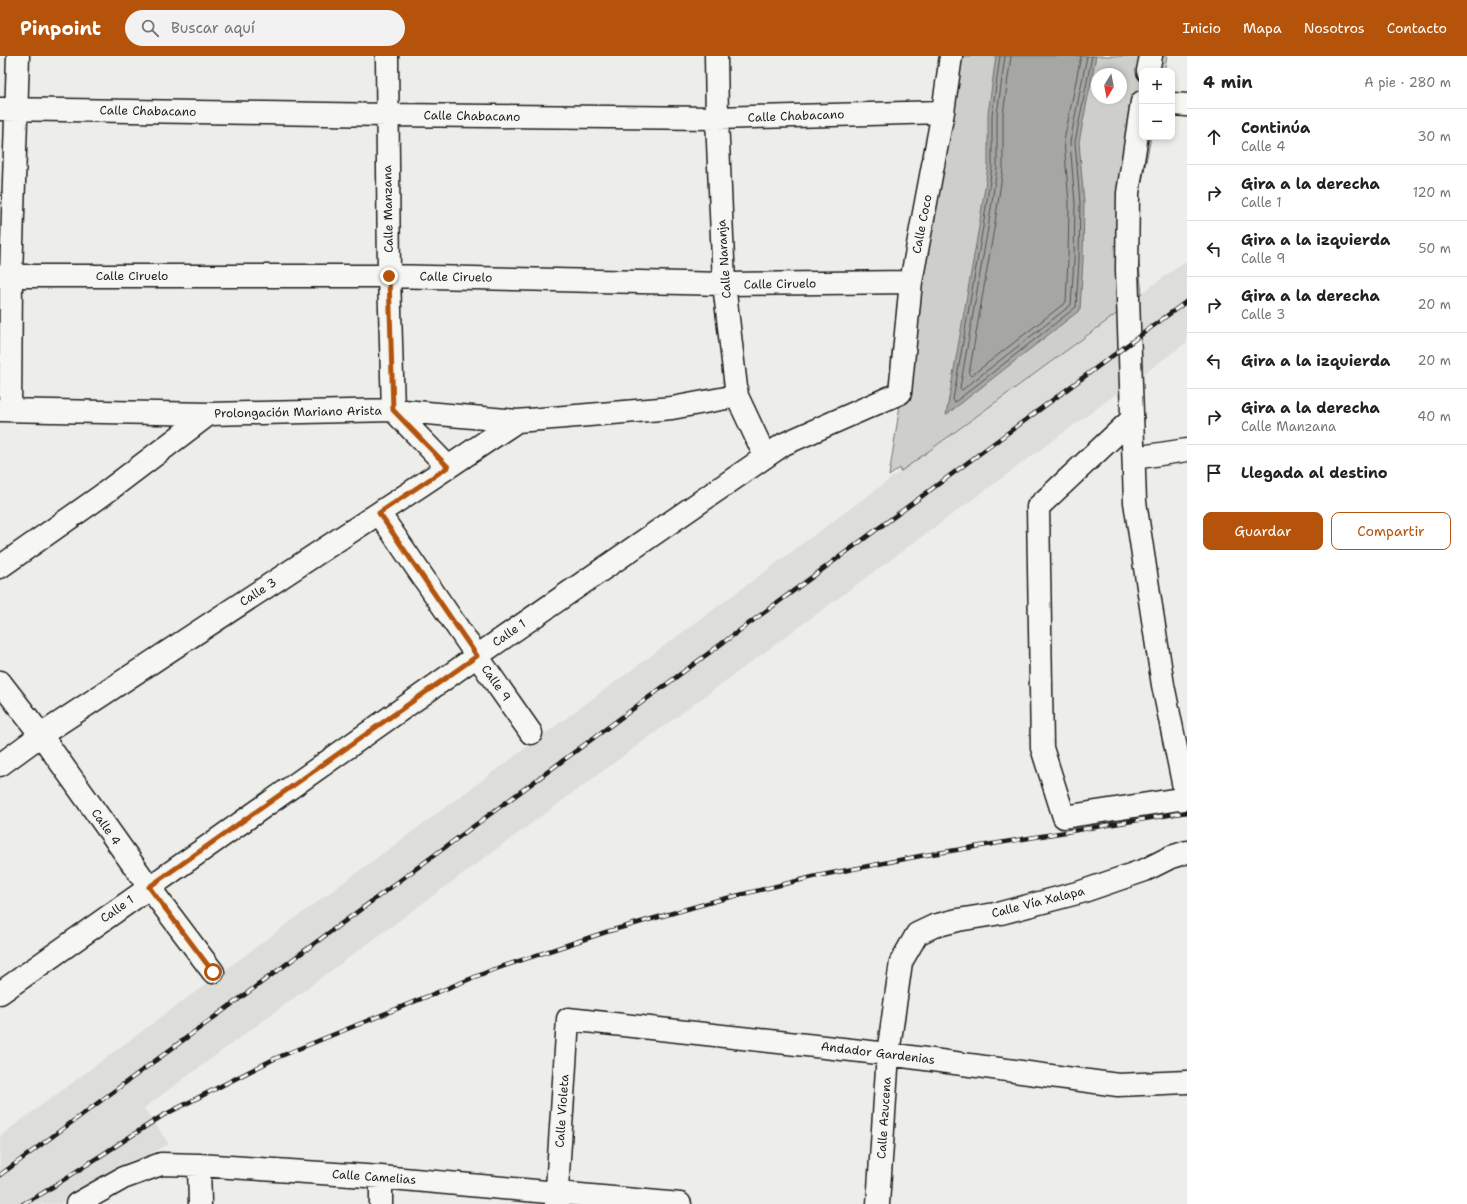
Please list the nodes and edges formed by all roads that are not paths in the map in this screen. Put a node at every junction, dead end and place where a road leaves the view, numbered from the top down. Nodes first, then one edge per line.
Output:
1 (18, 56) edge
2 (386, 56) edge
3 (716, 56) edge
4 (951, 56) edge
5 (1151, 56) edge
6 (1149, 68) edge
7 (1142, 104) edge
8 (1175, 104) edge
9 (1187, 105) edge
10 (8, 109) edge
11 (943, 112) junction
12 (387, 115) junction
13 (717, 118) junction
14 (6, 276) edge
15 (389, 276) junction
16 (911, 282) junction
17 (724, 284) junction
18 (737, 396) junction
19 (5, 410) edge
20 (393, 410) junction
21 (209, 414) junction
22 (1132, 419) junction
23 (517, 421) junction
24 (1187, 450) edge
25 (765, 456) junction
26 (1134, 458) junction
27 (448, 467) junction
28 (379, 513) junction
29 (0, 567) edge
30 (477, 656) junction
31 (0, 682) edge
32 (532, 733) dead end
33 (41, 735) junction
34 (0, 765) edge
35 (1186, 800) edge
36 (1187, 852) edge
37 (149, 887) junction
38 (901, 962) joint
39 (213, 972) dead end
40 (0, 993) edge
41 (568, 1019) joint
42 (888, 1054) junction
43 (1187, 1082) edge
44 (200, 1165) junction
45 (381, 1177) junction
46 (557, 1198) edge
47 (76, 1204) edge
48 (200, 1204) edge
49 (381, 1204) edge
50 (680, 1204) edge
51 (878, 1204) edge

1 - 10 street
2 - 12 street, Calle Manzana
3 - 13 street, Calle Naranja
4 - 11 street, Calle Coco
5 - 6 street
7 - 22 street
8 - 9 street
10 - 12 street, Calle Chabacano
10 - 14 street
11 - 13 street, Calle Chabacano
11 - 16 street, Calle Coco
12 - 13 street, Calle Chabacano
12 - 15 street, Calle Manzana
13 - 17 street, Calle Naranja
14 - 15 street, Calle Ciruelo
14 - 19 street
15 - 17 street, Calle Ciruelo
15 - 20 street, Calle Manzana
16 - 17 street, Calle Ciruelo
16 - 25 street, Calle Coco
17 - 18 street, Calle Naranja
18 - 23 street, Prolongación Mariano Arista
18 - 25 street, Calle Naranja
19 - 21 street, Prolongación Mariano Arista
20 - 21 street, Prolongación Mariano Arista
20 - 23 street, Prolongación Mariano Arista
20 - 27 street
21 - 29 street
22 - 26 street
22 - 35 street
23 - 27 street, Calle 3
24 - 26 street
25 - 30 street, Calle 1
26 - 35 street
27 - 28 street, Calle 3
28 - 30 street, Calle 9
28 - 33 street, Calle 3
30 - 32 street, Calle 9
30 - 37 street, Calle 1
31 - 33 street, Calle 4
33 - 34 street, Calle 3
33 - 37 street, Calle 4
36 - 38 street, Calle Vía Xalapa
37 - 39 street, Calle 4
37 - 40 street, Calle 1
38 - 42 street, Calle Azucena
41 - 42 street, Andador Gardenias
41 - 46 street, Calle Violeta
42 - 43 street, Andador Gardenias
42 - 51 street, Calle Azucena
44 - 45 street, Calle Camelias
44 - 47 street, Calle Camelias
44 - 48 street
45 - 46 street, Calle Camelias
45 - 49 street
46 - 50 street, Calle Camelias

